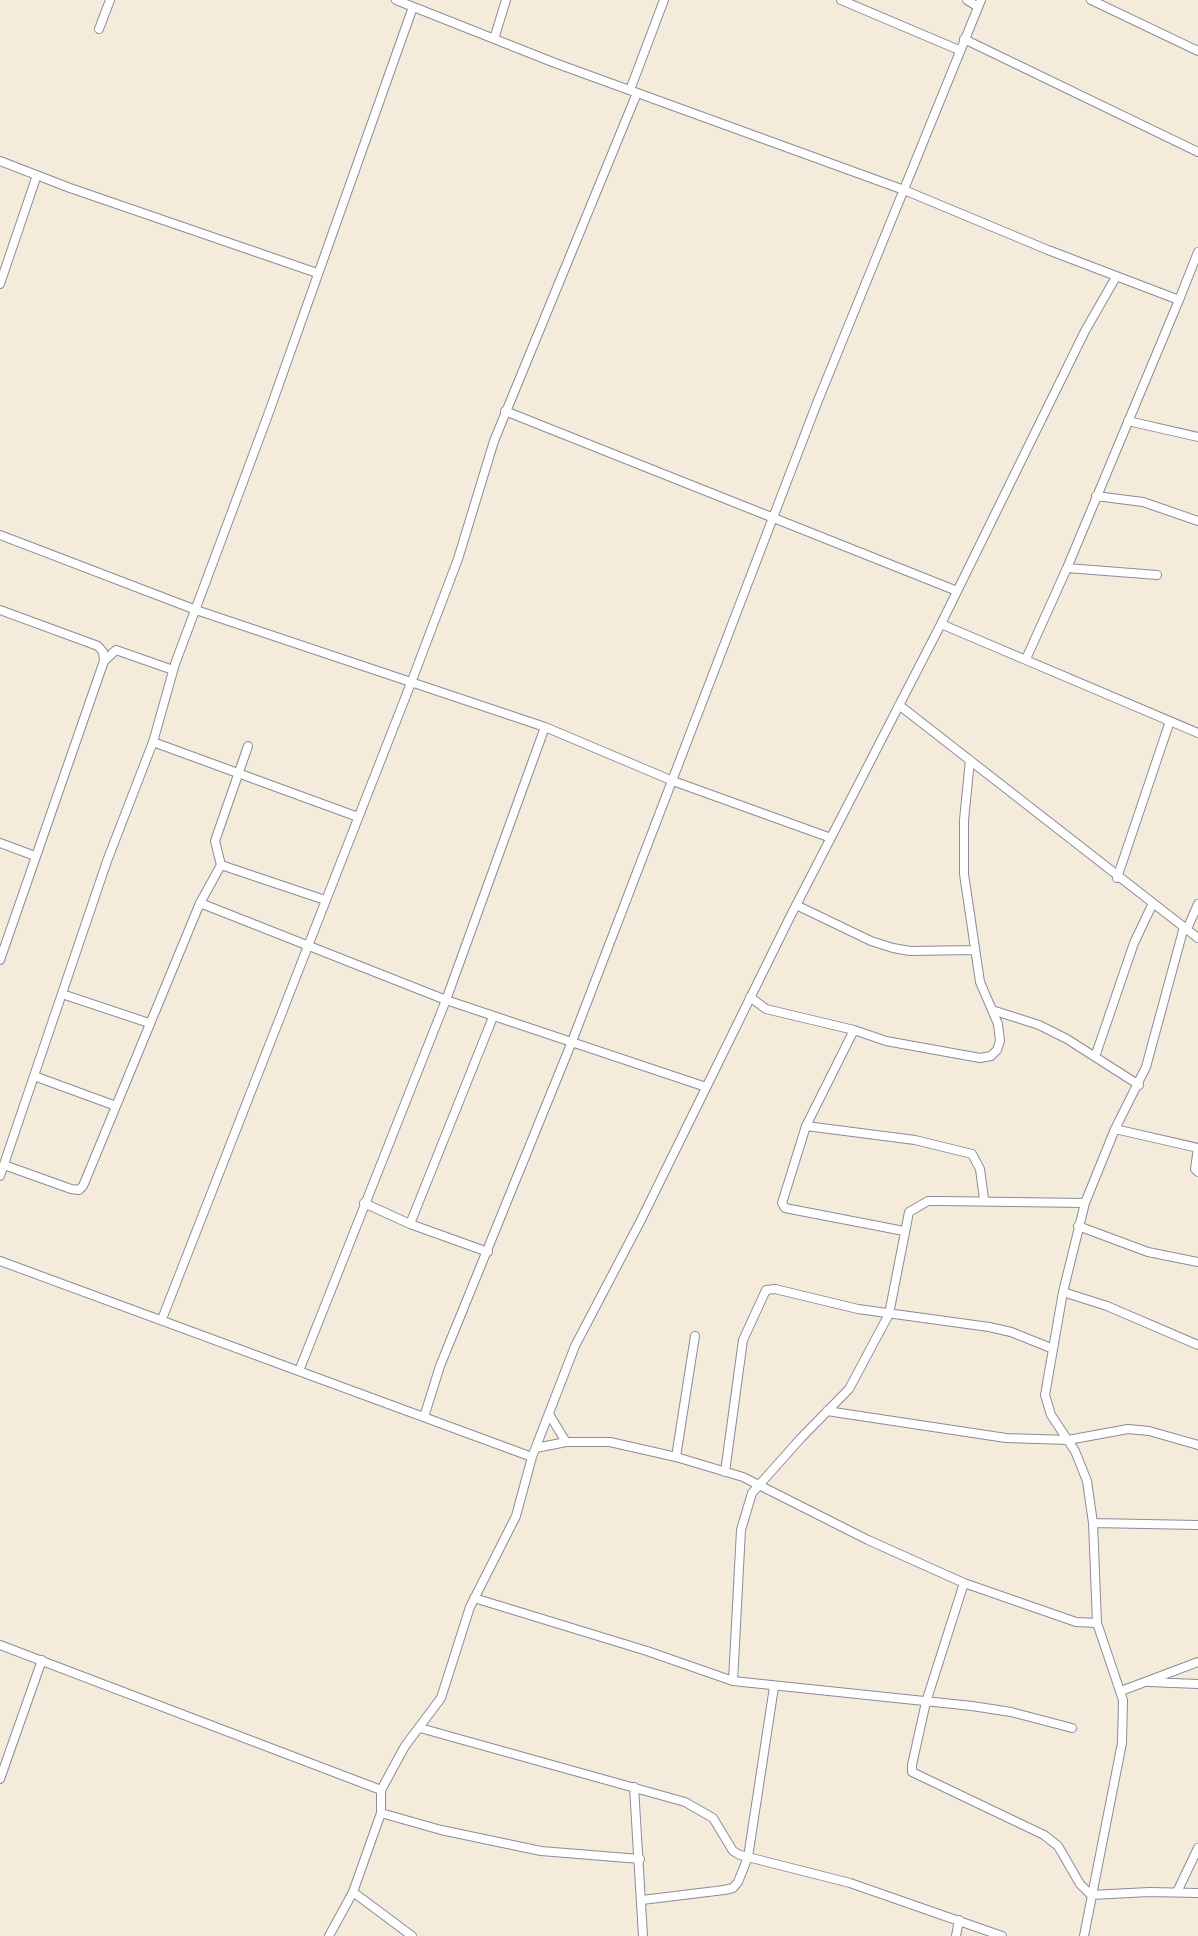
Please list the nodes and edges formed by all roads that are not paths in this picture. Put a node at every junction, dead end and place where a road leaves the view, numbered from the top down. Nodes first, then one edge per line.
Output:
1 (110, 0) edge
2 (506, 0) edge
3 (664, 0) edge
4 (841, 0) edge
5 (967, 0) edge
6 (1091, 0) edge
7 (401, 1) edge
8 (979, 4) edge
9 (412, 7) junction
10 (99, 29) dead end
11 (494, 39) junction
12 (964, 39) junction
13 (959, 50) junction
14 (1198, 51) edge
15 (633, 91) junction
16 (1198, 152) edge
17 (0, 161) edge
18 (37, 175) junction
19 (904, 190) junction
20 (1198, 252) edge
21 (316, 273) junction
22 (1116, 277) junction
23 (0, 284) edge
24 (1179, 300) junction
25 (505, 411) junction
26 (1128, 421) junction
27 (1198, 437) edge
28 (1096, 496) junction
29 (772, 519) junction
30 (1198, 521) edge
31 (0, 535) edge
32 (1067, 568) junction
33 (1157, 575) dead end
34 (957, 591) junction
35 (0, 610) edge
36 (196, 610) junction
37 (941, 624) junction
38 (1026, 659) junction
39 (104, 661) junction
40 (173, 670) junction
41 (411, 683) junction
42 (899, 705) junction
43 (1170, 722) junction
44 (545, 727) junction
45 (1198, 733) edge
46 (153, 741) junction
47 (248, 746) dead end
48 (970, 760) junction
49 (237, 774) junction
50 (673, 781) junction
51 (358, 817) junction
52 (831, 838) junction
53 (0, 843) edge
54 (35, 856) junction
55 (221, 865) junction
56 (1118, 878) junction
57 (325, 900) junction
58 (200, 903) junction
59 (1153, 903) junction
60 (1198, 904) edge
61 (796, 905) junction
62 (1186, 928) junction
63 (1198, 938) edge
64 (307, 947) junction
65 (973, 950) junction
66 (1, 956) edge
67 (62, 994) junction
68 (750, 997) junction
69 (446, 1000) junction
70 (992, 1010) junction
71 (493, 1017) junction
72 (149, 1023) junction
73 (854, 1030) junction
74 (571, 1044) junction
75 (1095, 1057) junction
76 (34, 1076) junction
77 (1139, 1085) junction
78 (706, 1087) junction
79 (116, 1106) junction
80 (806, 1126) junction
81 (1115, 1129) junction
82 (1198, 1148) edge
83 (4, 1164) junction
84 (1198, 1172) edge
85 (0, 1176) edge
86 (984, 1199) junction
87 (364, 1203) junction
88 (1085, 1203) junction
89 (410, 1224) junction
90 (1078, 1226) junction
91 (904, 1231) junction
92 (488, 1252) junction
93 (0, 1261) edge
94 (1198, 1262) edge
95 (1063, 1292) junction
96 (890, 1314) junction
97 (162, 1319) junction
98 (695, 1336) dead end
99 (1198, 1345) edge
100 (1051, 1348) junction
101 (299, 1371) junction
102 (827, 1411) junction
103 (549, 1414) junction
104 (423, 1417) junction
105 (1068, 1440) junction
106 (566, 1442) junction
107 (1198, 1445) edge
108 (536, 1448) junction
109 (532, 1457) junction
110 (676, 1457) junction
111 (725, 1472) junction
112 (760, 1484) junction
113 (1093, 1523) junction
114 (1198, 1525) edge
115 (964, 1583) junction
116 (474, 1598) junction
117 (1097, 1623) junction
118 (0, 1645) edge
119 (42, 1660) junction
120 (1198, 1662) edge
121 (1146, 1681) junction
122 (733, 1682) junction
123 (1198, 1684) edge
124 (774, 1688) junction
125 (1121, 1691) junction
126 (927, 1702) junction
127 (420, 1728) junction
128 (1072, 1728) dead end
129 (4, 1753) edge
130 (0, 1779) edge
131 (634, 1787) junction
132 (381, 1790) junction
133 (381, 1813) junction
134 (1198, 1848) edge
135 (748, 1857) junction
136 (640, 1858) junction
137 (353, 1892) junction
138 (1177, 1892) junction
139 (1198, 1893) edge
140 (1091, 1895) junction
141 (642, 1900) junction
142 (959, 1920) junction
143 (328, 1936) edge
144 (412, 1936) edge
145 (643, 1936) edge
146 (956, 1936) edge
147 (1002, 1936) edge
148 (1084, 1936) edge

1 - 10 street
2 - 11 street
3 - 15 street
4 - 13 street
5 - 8 street
6 - 14 street
7 - 9 street
8 - 12 street
9 - 11 street
9 - 21 street
11 - 15 street
12 - 13 street
12 - 16 street
13 - 19 street
15 - 19 street
15 - 25 street
17 - 18 street
18 - 21 street
18 - 23 street
19 - 22 street
19 - 29 street
20 - 24 street
21 - 36 street
22 - 24 street
22 - 34 street
24 - 26 street
25 - 29 street
25 - 41 street
26 - 27 street
26 - 28 street
28 - 30 street
28 - 32 street
29 - 34 street
29 - 50 street
31 - 36 street
32 - 33 street
32 - 38 street
34 - 37 street
35 - 39 street
36 - 40 street
36 - 41 street
37 - 38 street
37 - 42 street
38 - 43 street
39 - 40 street
39 - 54 street
40 - 46 street
41 - 44 street
41 - 51 street
42 - 48 street
42 - 52 street
43 - 45 street
43 - 56 street
44 - 50 street
44 - 69 street
46 - 49 street
46 - 67 street
47 - 49 street
48 - 56 street
48 - 65 street
49 - 51 street
49 - 55 street
50 - 52 street
50 - 74 street
51 - 57 street
52 - 61 street
53 - 54 street
54 - 66 street
55 - 57 street
55 - 58 street
56 - 59 street
57 - 64 street
58 - 64 street
58 - 72 street
59 - 62 street
59 - 75 street
60 - 62 street
61 - 65 street
61 - 68 street
62 - 63 street
62 - 77 street
64 - 69 street
64 - 97 street
65 - 70 street
67 - 72 street
67 - 76 street
68 - 73 street
68 - 78 street
69 - 71 street
69 - 87 street
70 - 73 street
70 - 75 street
71 - 74 street
71 - 89 street
72 - 79 street
73 - 80 street
74 - 78 street
74 - 92 street
75 - 77 street
76 - 79 street
76 - 83 street
77 - 81 street
78 - 103 street
79 - 83 street
80 - 86 street
80 - 91 street
81 - 82 street
81 - 88 street
82 - 84 street
83 - 85 street
86 - 88 street
86 - 91 street
87 - 89 street
87 - 101 street
88 - 90 street
89 - 92 street
90 - 94 street
90 - 95 street
91 - 96 street
92 - 104 street
93 - 97 street
95 - 99 street
95 - 100 street
96 - 100 street
96 - 102 street
96 - 111 street
97 - 101 street
98 - 110 street
100 - 105 street
101 - 104 street
102 - 105 street
102 - 112 street
103 - 106 street
103 - 108 street
104 - 109 street
105 - 107 street
105 - 113 street
106 - 108 street
106 - 110 street
108 - 109 street
109 - 116 street
110 - 111 street
111 - 112 street
112 - 115 street
112 - 122 street
113 - 114 street
113 - 117 street
115 - 117 street
115 - 126 street
116 - 122 street
116 - 127 street
117 - 125 street
118 - 119 street
119 - 129 street
119 - 132 street
120 - 121 street
121 - 123 street
121 - 125 street
122 - 124 street
124 - 126 street
124 - 135 street
125 - 140 street
126 - 128 street
126 - 140 street
127 - 131 street
127 - 132 street
129 - 130 street
131 - 135 street
131 - 136 street
132 - 133 street
133 - 136 street
133 - 137 street
134 - 138 street
135 - 141 street
135 - 142 street
136 - 141 street
137 - 143 street
137 - 144 street
138 - 139 street
138 - 140 street
140 - 148 street
141 - 145 street
142 - 146 street
142 - 147 street

